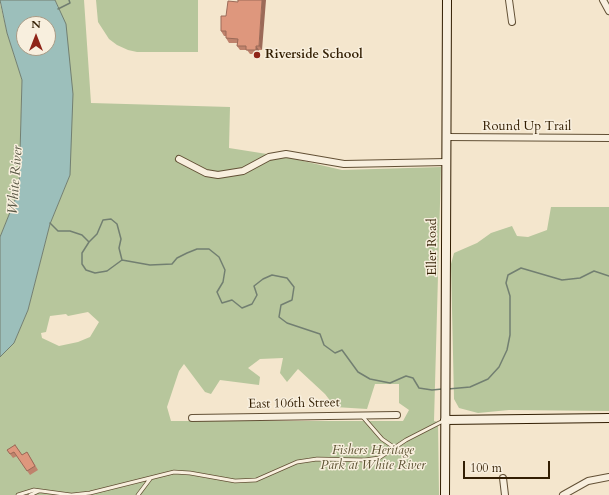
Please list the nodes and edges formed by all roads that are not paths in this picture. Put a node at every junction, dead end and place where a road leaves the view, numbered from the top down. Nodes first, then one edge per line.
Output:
1 (447, 0) edge
2 (509, 0) edge
3 (603, 0) edge
4 (609, 11) edge
5 (512, 22) dead end
6 (446, 138) junction
7 (609, 138) edge
8 (179, 159) dead end
9 (446, 162) junction
10 (397, 415) dead end
11 (362, 416) junction
12 (192, 418) dead end
13 (609, 418) edge
14 (445, 420) junction
15 (395, 448) junction
16 (503, 478) dead end
17 (609, 478) edge
18 (150, 479) junction
19 (40, 490) junction
20 (18, 495) edge
21 (30, 495) edge
22 (72, 495) edge
23 (138, 495) edge
24 (445, 495) edge
25 (505, 495) edge
26 (563, 495) edge

1 - 6 street, Eller Road
2 - 5 street
3 - 4 street
6 - 7 street, Round Up Trail
6 - 9 street, Eller Road
8 - 9 street
9 - 14 street, Eller Road
10 - 11 street, East 106th Street
11 - 12 street, East 106th Street
11 - 15 lane
13 - 14 street
14 - 15 lane
14 - 24 street, Eller Road
15 - 18 lane
16 - 25 street
17 - 26 street
18 - 22 lane
18 - 23 lane
19 - 20 lane
19 - 21 lane
19 - 22 lane

